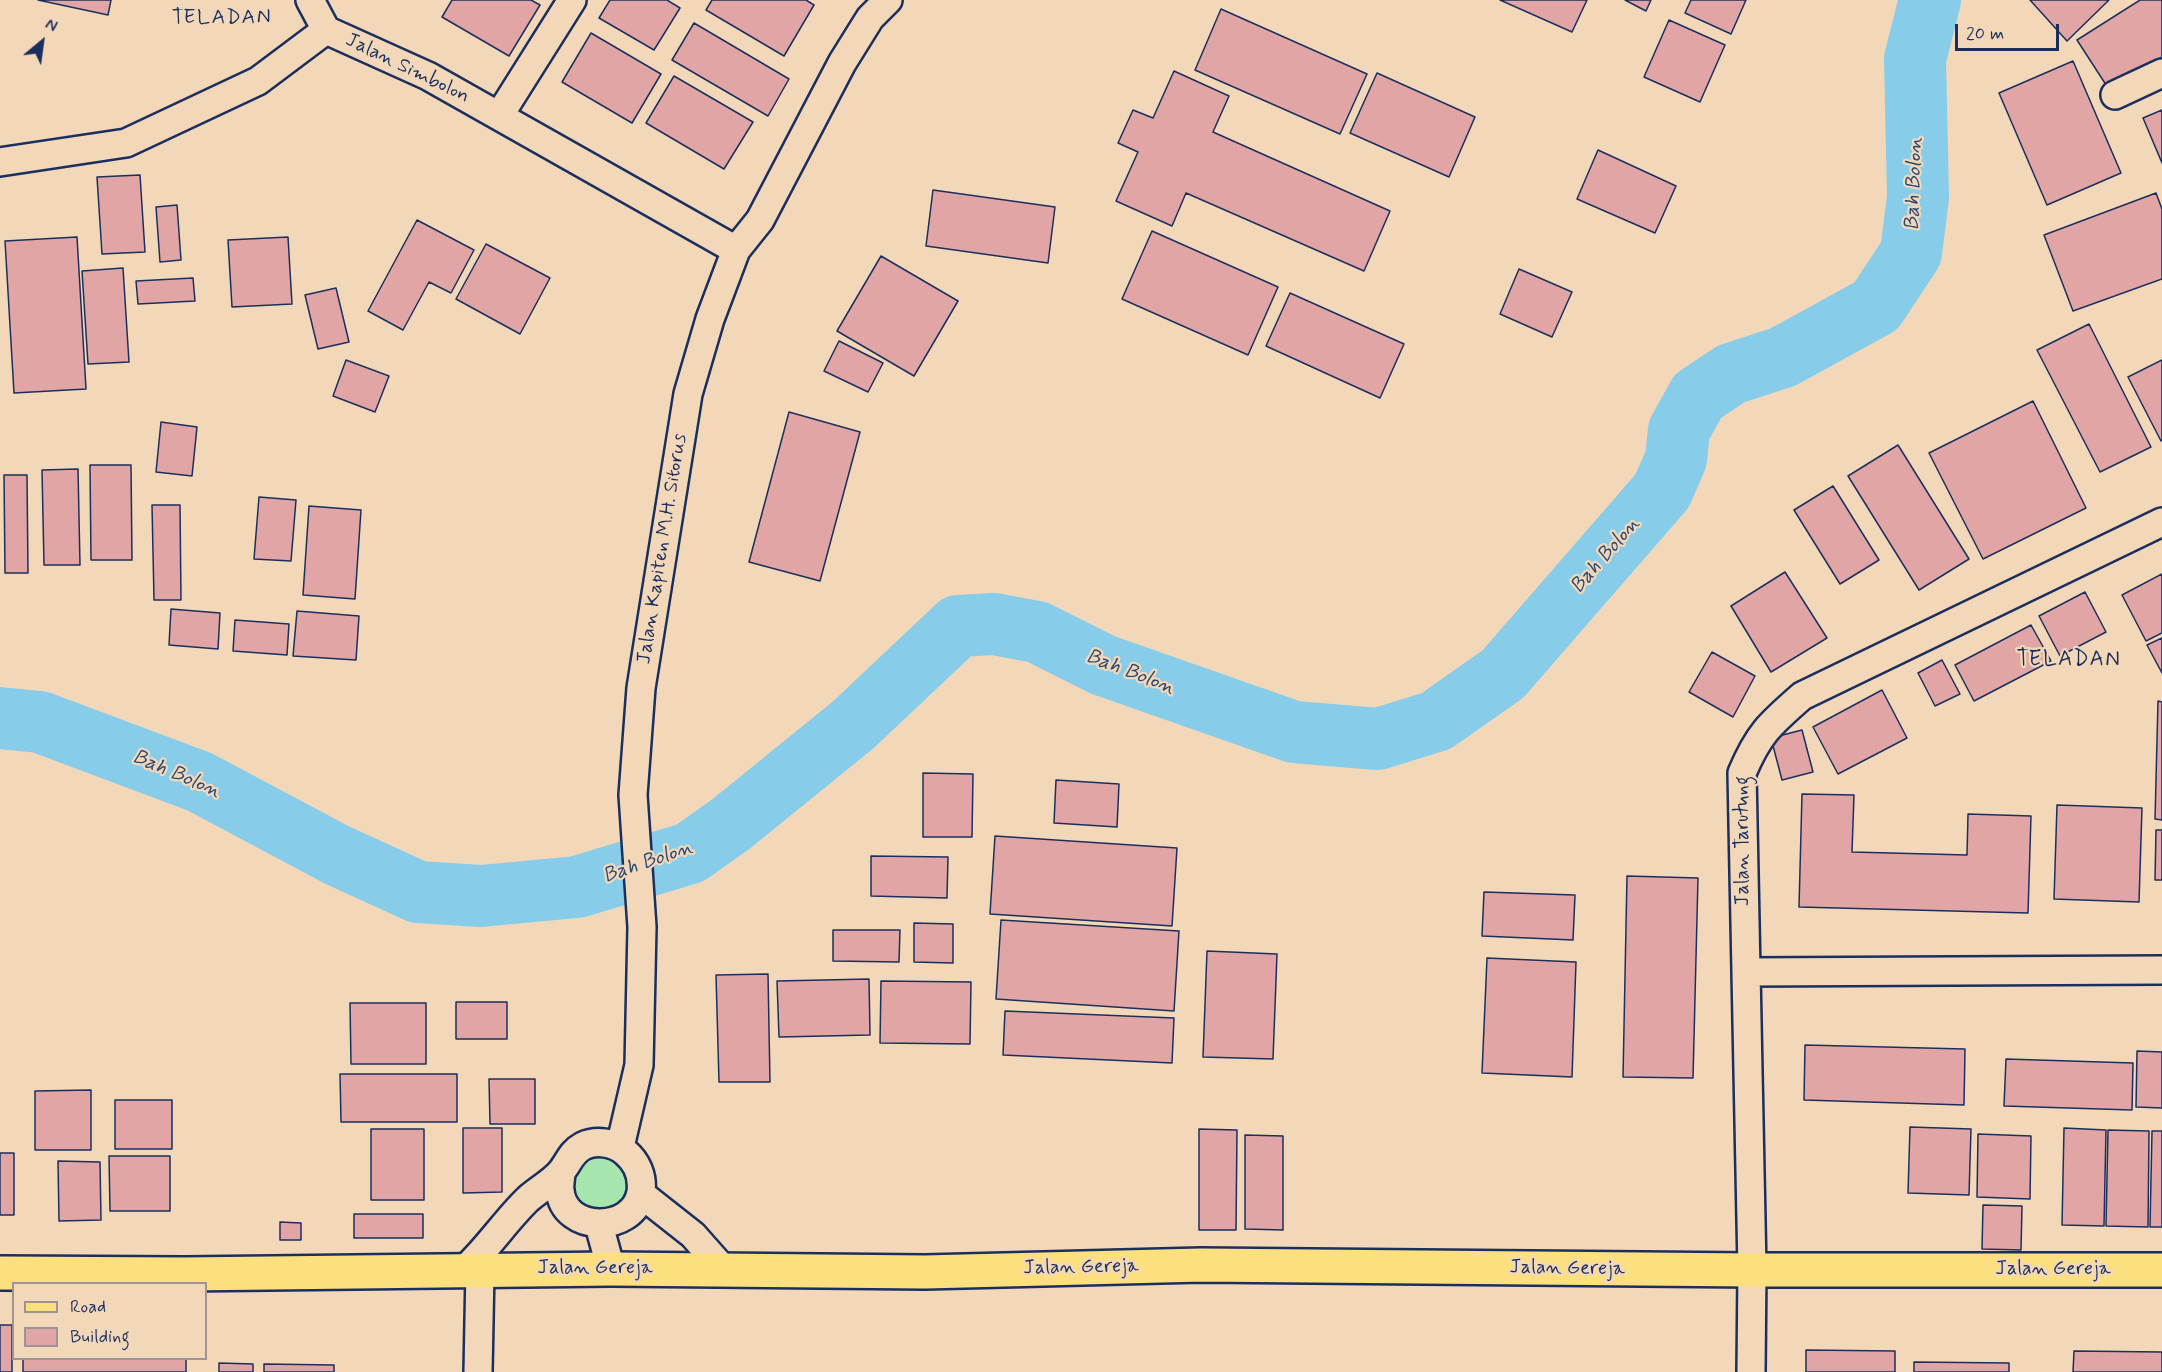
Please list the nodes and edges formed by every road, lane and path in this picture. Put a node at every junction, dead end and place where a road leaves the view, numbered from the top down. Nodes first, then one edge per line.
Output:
1 (310, 0) edge
2 (572, 0) edge
3 (888, 0) edge
4 (326, 30) junction
5 (2162, 73) edge
6 (2115, 95) dead end
7 (499, 116) junction
8 (0, 162) edge
9 (736, 250) junction
10 (2162, 522) edge
11 (2162, 970) edge
12 (1746, 972) junction
13 (620, 1147) junction
14 (561, 1172) junction
15 (641, 1194) junction
16 (599, 1225) junction
17 (611, 1269) junction
18 (472, 1270) junction
19 (724, 1270) junction
20 (1752, 1270) junction
21 (2162, 1270) edge
22 (0, 1273) edge
23 (478, 1372) edge
24 (1751, 1372) edge

1 - 4 street
2 - 7 street
3 - 9 street, Jalan Kapiten M.H. Sitorus
4 - 7 street, Jalan Simbolon
4 - 8 street, Jalan Simbolon
5 - 6 street
7 - 9 street, Jalan Simbolon
9 - 13 street, Jalan Kapiten M.H. Sitorus
10 - 12 street, Jalan Tarutung
11 - 12 street
12 - 20 street, Jalan Tarutung
13 - 14 street
13 - 15 street
14 - 16 street
14 - 18 street
15 - 16 street
15 - 19 street
16 - 17 street
17 - 18 main road, Jalan Gereja
17 - 19 main road, Jalan Gereja
18 - 22 main road, Jalan Gereja
18 - 23 street
19 - 20 main road, Jalan Gereja
20 - 21 main road, Jalan Gereja
20 - 24 street, Jalan Tarutung

